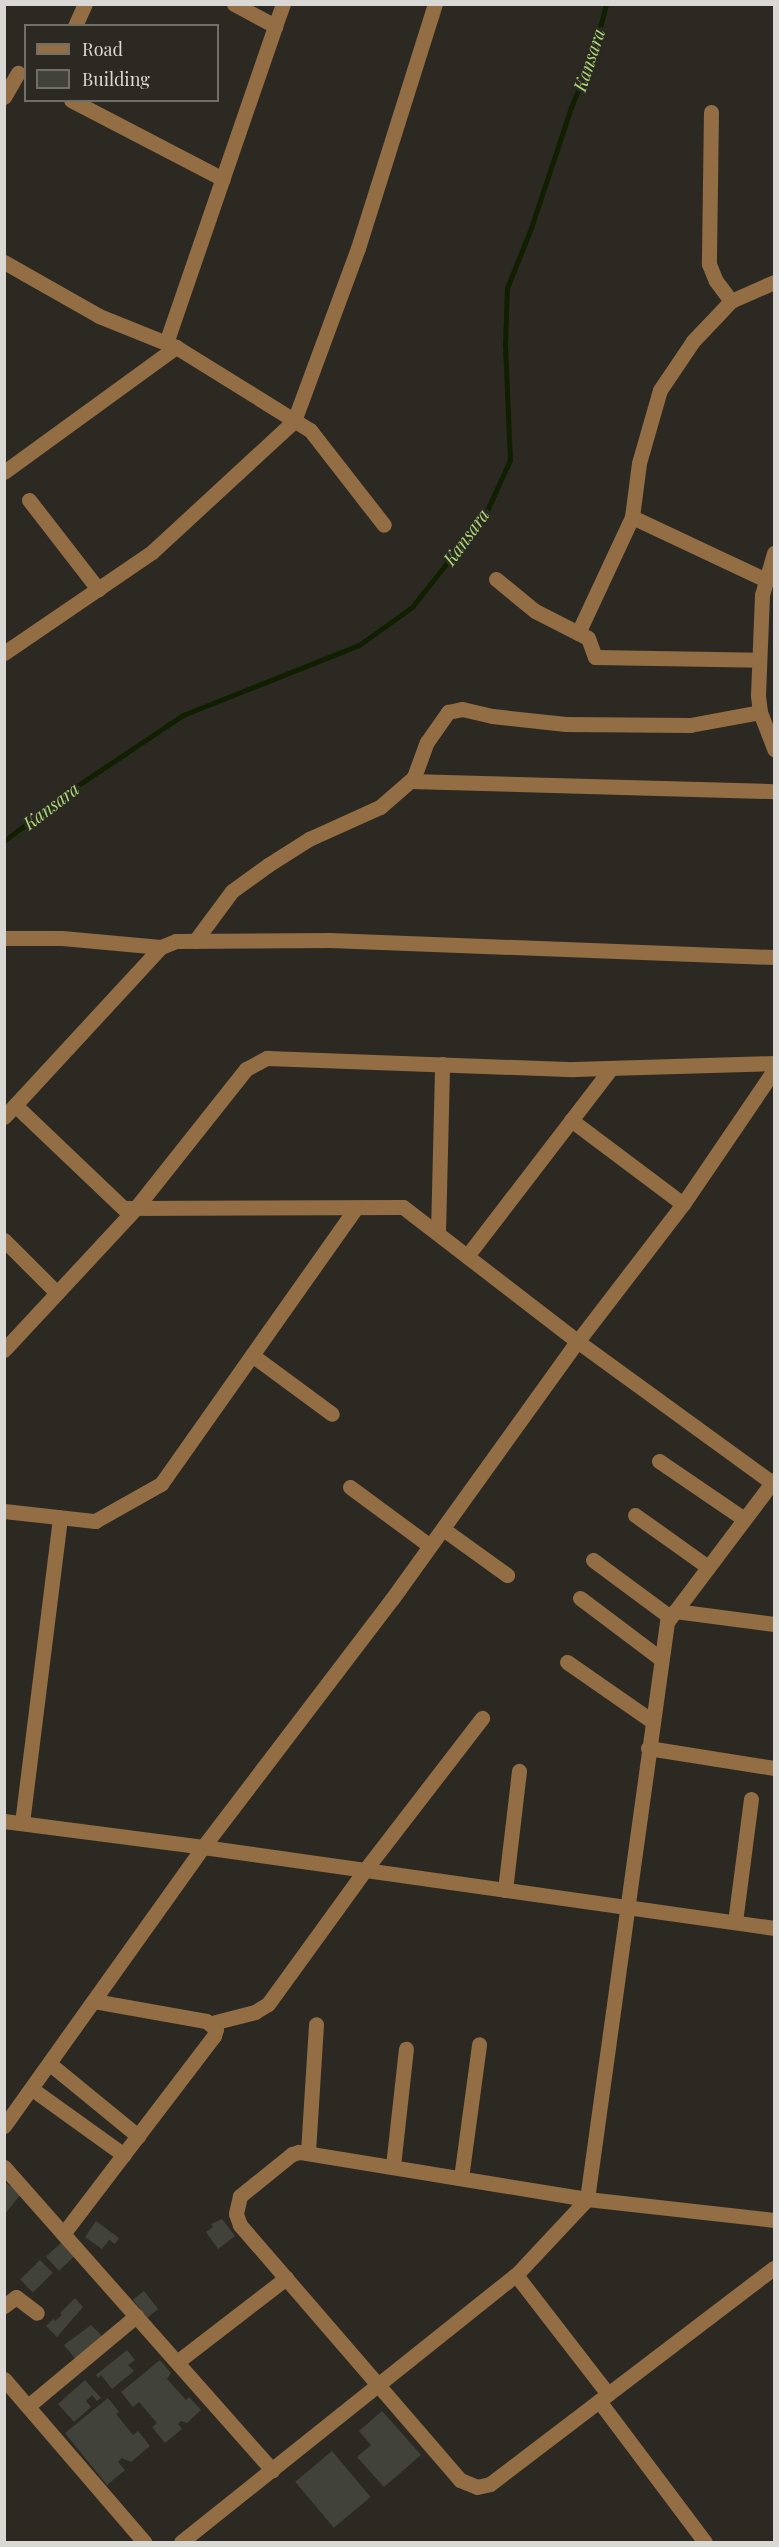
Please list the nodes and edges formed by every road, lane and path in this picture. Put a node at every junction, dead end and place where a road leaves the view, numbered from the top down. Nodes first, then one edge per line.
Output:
1 (86, 4) edge
2 (234, 4) edge
3 (283, 4) edge
4 (435, 4) edge
5 (76, 24) edge
6 (275, 26) junction
7 (16, 72) edge
8 (4, 97) edge
9 (75, 102) edge
10 (711, 112) dead end
11 (223, 179) junction
12 (4, 262) edge
13 (774, 268) edge
14 (774, 282) edge
15 (731, 301) junction
16 (171, 345) junction
17 (294, 421) junction
18 (8, 465) edge
19 (29, 500) dead end
20 (632, 517) junction
21 (384, 525) dead end
22 (774, 553) edge
23 (496, 579) dead end
24 (766, 580) junction
25 (98, 589) junction
26 (578, 633) junction
27 (4, 652) edge
28 (759, 660) junction
29 (760, 712) junction
30 (774, 749) edge
31 (410, 781) junction
32 (774, 791) edge
33 (4, 938) edge
34 (195, 941) junction
35 (161, 947) junction
36 (774, 957) edge
37 (774, 1063) edge
38 (442, 1064) junction
39 (611, 1068) junction
40 (774, 1070) edge
41 (15, 1105) junction
42 (4, 1117) edge
43 (571, 1120) junction
44 (683, 1204) junction
45 (356, 1208) junction
46 (135, 1209) junction
47 (438, 1233) junction
48 (4, 1240) edge
49 (467, 1256) junction
50 (57, 1293) junction
51 (578, 1341) junction
52 (4, 1350) edge
53 (252, 1355) junction
54 (332, 1414) dead end
55 (659, 1461) dead end
56 (774, 1482) edge
57 (350, 1487) dead end
58 (4, 1512) edge
59 (635, 1515) dead end
60 (60, 1518) junction
61 (744, 1519) junction
62 (443, 1529) junction
63 (430, 1546) junction
64 (592, 1560) dead end
65 (708, 1567) junction
66 (507, 1575) dead end
67 (580, 1598) dead end
68 (673, 1614) junction
69 (774, 1624) edge
70 (661, 1659) junction
71 (567, 1662) dead end
72 (482, 1718) dead end
73 (652, 1721) junction
74 (648, 1748) junction
75 (774, 1768) edge
76 (519, 1771) dead end
77 (751, 1799) dead end
78 (4, 1821) edge
79 (22, 1824) junction
80 (203, 1846) junction
81 (365, 1869) junction
82 (505, 1890) junction
83 (626, 1907) junction
84 (735, 1922) junction
85 (774, 1928) edge
86 (94, 2001) junction
87 (212, 2023) junction
88 (316, 2024) dead end
89 (479, 2044) dead end
90 (406, 2049) dead end
91 (50, 2064) junction
92 (32, 2089) junction
93 (4, 2126) edge
94 (138, 2136) junction
95 (308, 2152) junction
96 (124, 2155) junction
97 (393, 2166) junction
98 (4, 2167) edge
99 (461, 2178) junction
100 (587, 2199) junction
101 (774, 2220) edge
102 (63, 2234) junction
103 (774, 2268) edge
104 (516, 2275) junction
105 (286, 2278) junction
106 (4, 2306) edge
107 (37, 2313) dead end
108 (136, 2316) junction
109 (177, 2362) junction
110 (4, 2379) edge
111 (378, 2385) junction
112 (603, 2397) junction
113 (28, 2406) junction
114 (272, 2470) junction
115 (144, 2542) edge
116 (181, 2542) edge
117 (705, 2542) edge

1 - 5 street
2 - 6 street
3 - 6 street
4 - 17 street
6 - 11 street
7 - 8 street
9 - 11 street
10 - 15 street
11 - 16 street
12 - 16 street
13 - 14 street
14 - 15 street
15 - 20 street
16 - 17 street
16 - 18 street
17 - 21 street
17 - 25 street
19 - 25 street
20 - 24 street
20 - 26 street
22 - 24 street
23 - 26 street
24 - 28 street
25 - 27 street
26 - 28 street
28 - 29 street
29 - 30 street
29 - 31 street
31 - 32 street
31 - 34 street
33 - 35 street
34 - 35 street
34 - 36 street
35 - 41 street
37 - 39 street
38 - 39 street
38 - 46 street
38 - 47 street
39 - 43 street
40 - 44 street
41 - 42 street
41 - 46 street
43 - 44 street
43 - 49 street
44 - 51 street
45 - 46 street
45 - 47 street
45 - 53 street
46 - 50 street
47 - 49 street
48 - 50 street
49 - 51 street
50 - 52 street
51 - 56 street
51 - 62 street
53 - 54 street
53 - 60 street
55 - 61 street
56 - 61 street
57 - 63 street
58 - 60 street
59 - 65 street
60 - 79 street
61 - 65 street
62 - 63 street
62 - 66 street
63 - 80 street
64 - 68 street
65 - 68 street
67 - 70 street
68 - 69 street
68 - 70 street
70 - 73 street
71 - 73 street
72 - 81 street
73 - 74 street
74 - 75 street
74 - 83 street
76 - 82 street
77 - 84 street
78 - 79 street
79 - 80 street
80 - 81 street
80 - 86 street
81 - 82 street
81 - 87 street
82 - 83 street
83 - 84 street
83 - 100 street
84 - 85 street
86 - 87 street
86 - 91 street
87 - 94 street
88 - 95 street
89 - 99 street
90 - 97 street
91 - 92 street
91 - 94 street
92 - 93 street
92 - 96 street
94 - 96 street
95 - 97 street
95 - 105 street
96 - 102 street
97 - 99 street
98 - 102 street
99 - 100 street
100 - 101 street
100 - 104 street
102 - 108 street
103 - 112 street
104 - 111 street
104 - 112 street
105 - 109 street
105 - 111 street
106 - 107 street
108 - 109 street
108 - 113 street
109 - 114 street
110 - 113 street
111 - 112 street
111 - 114 street
112 - 117 street
113 - 115 street
114 - 116 street

